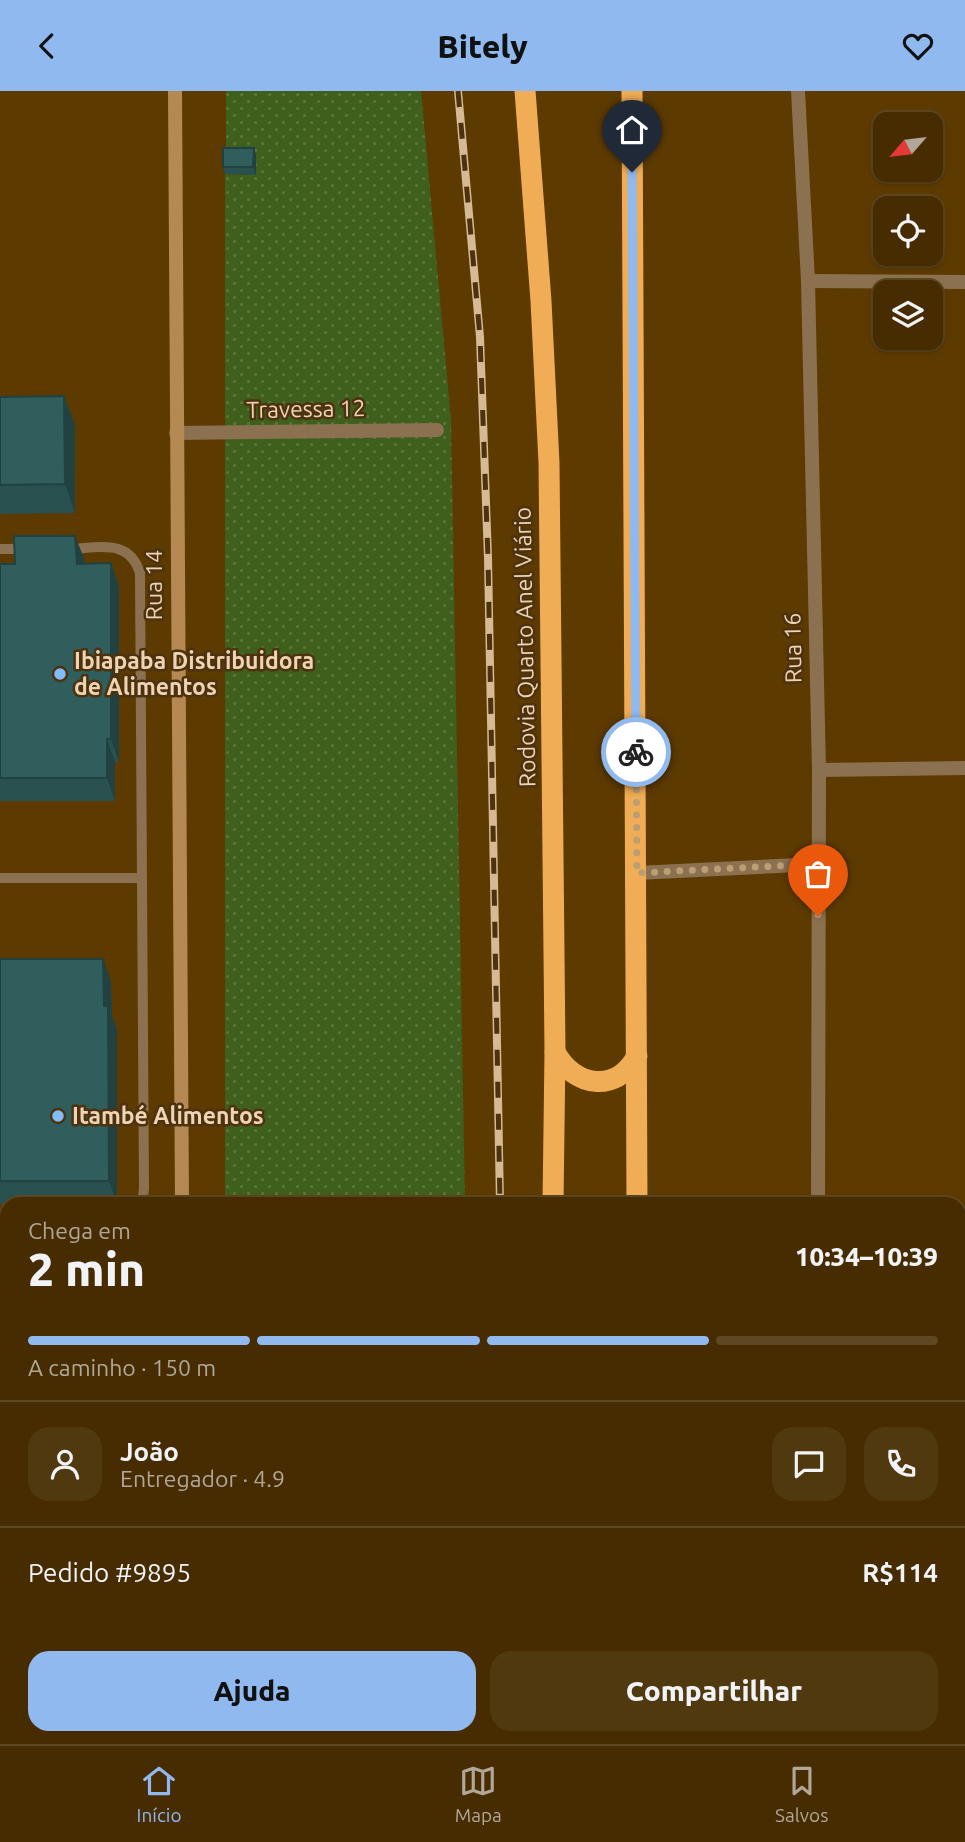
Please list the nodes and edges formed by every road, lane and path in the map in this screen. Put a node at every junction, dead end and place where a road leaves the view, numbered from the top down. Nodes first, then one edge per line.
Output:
1 (176, 91) edge
2 (526, 91) edge
3 (632, 91) edge
4 (799, 91) edge
5 (808, 281) junction
6 (965, 282) edge
7 (438, 430) dead end
8 (176, 433) junction
9 (0, 549) edge
10 (40, 549) edge
11 (54, 549) edge
12 (965, 768) edge
13 (818, 770) junction
14 (818, 864) junction
15 (637, 873) junction
16 (0, 878) edge
17 (142, 878) junction
18 (555, 1052) junction
19 (637, 1056) junction
20 (142, 1197) edge
21 (182, 1197) edge
22 (553, 1197) edge
23 (637, 1197) edge
24 (818, 1197) edge

1 - 8 main road, Rua 14
2 - 18 highway, Rodovia Quarto Anel Viário
3 - 15 highway
4 - 5 street, Rua 16
5 - 6 street
5 - 13 street, Rua 16
7 - 8 street, Travessa 12
8 - 21 main road, Rua 14
9 - 10 lane
11 - 17 lane
12 - 13 street
13 - 14 street, Rua 16
14 - 15 street
14 - 24 street, Rua 16
15 - 19 highway
16 - 17 lane
17 - 20 lane
18 - 19 highway
18 - 22 highway, Rodovia Quarto Anel Viário
19 - 23 highway

